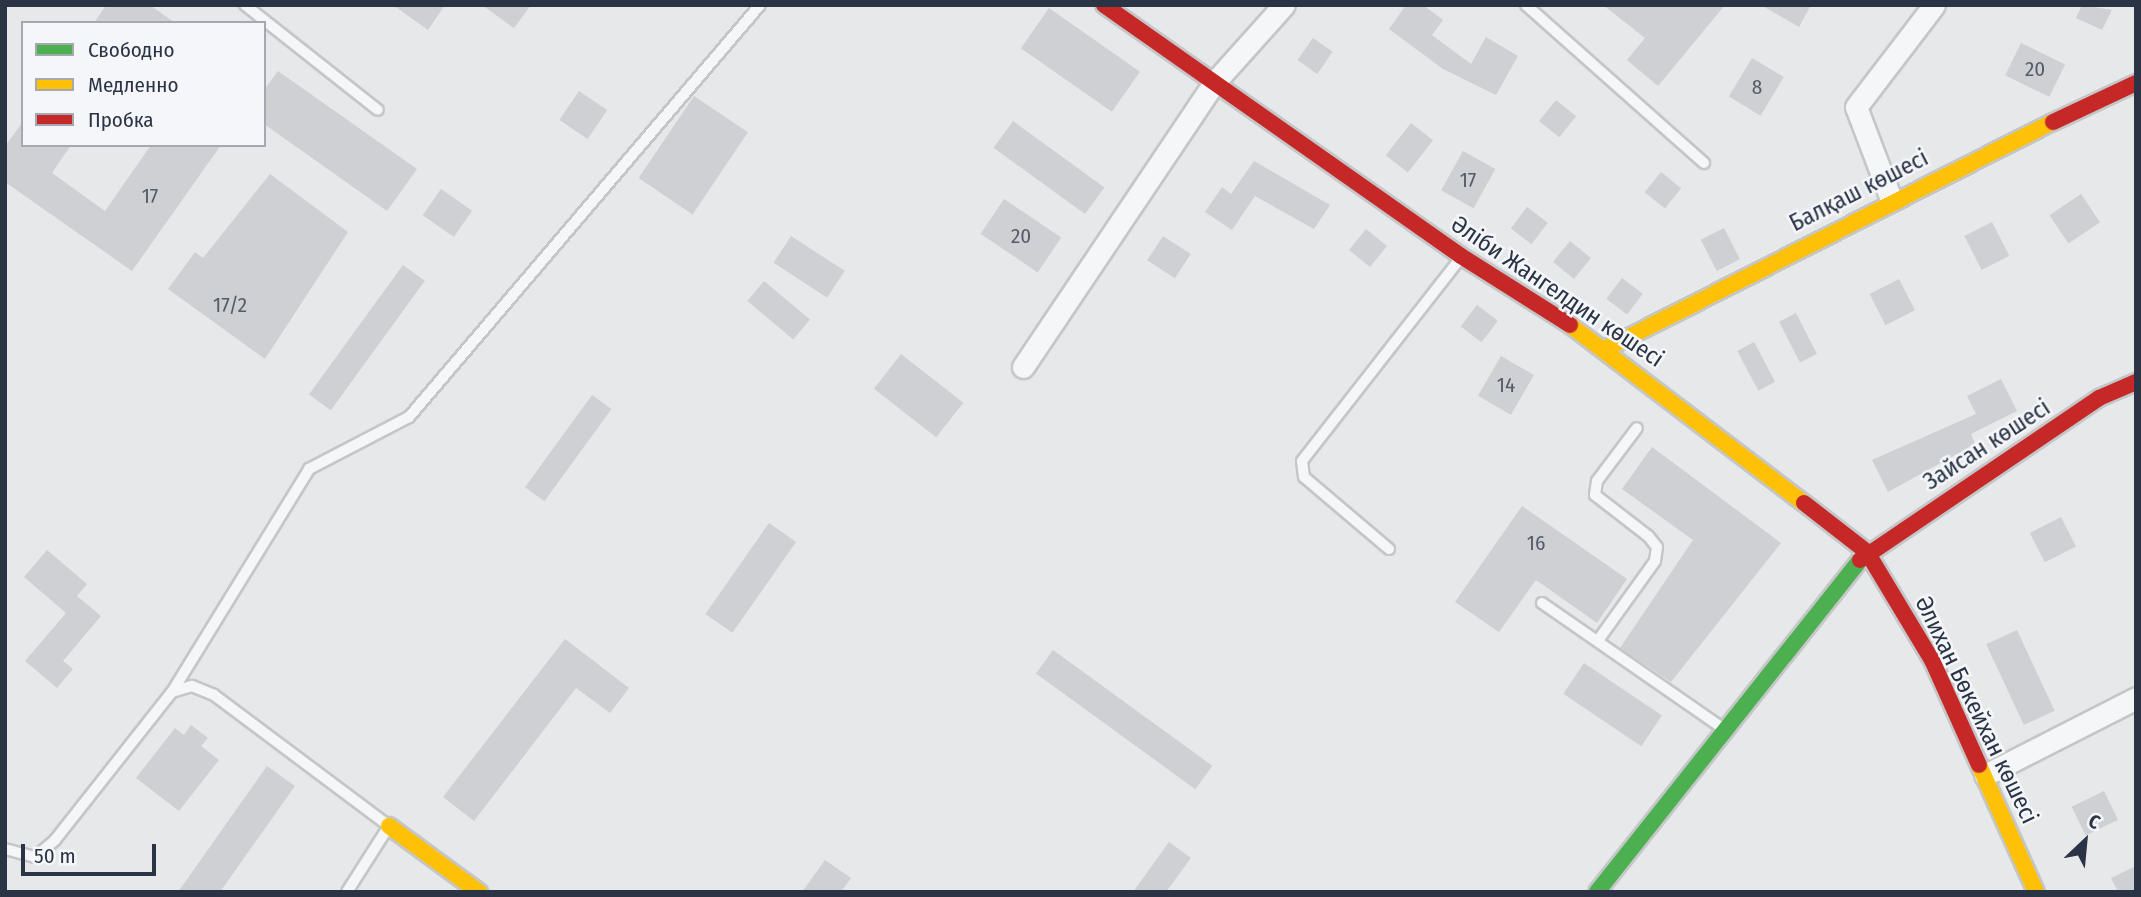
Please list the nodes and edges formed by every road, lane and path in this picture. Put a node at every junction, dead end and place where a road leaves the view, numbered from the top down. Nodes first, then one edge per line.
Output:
1 (245, 5) edge
2 (761, 5) edge
3 (1104, 5) edge
4 (1284, 5) edge
5 (1526, 5) edge
6 (1934, 5) edge
7 (265, 21) edge
8 (266, 22) edge
9 (1213, 83) junction
10 (2136, 83) edge
11 (378, 110) dead end
12 (1704, 163) dead end
13 (1891, 199) junction
14 (1461, 256) junction
15 (1607, 348) junction
16 (1023, 367) dead end
17 (2136, 382) edge
18 (1637, 428) dead end
19 (1389, 549) dead end
20 (1867, 552) junction
21 (1542, 603) dead end
22 (1598, 639) junction
23 (172, 692) junction
24 (2136, 698) edge
25 (1724, 729) junction
26 (1985, 775) junction
27 (389, 826) junction
28 (5, 849) edge
29 (347, 892) edge
30 (480, 892) edge
31 (1597, 892) edge
32 (2036, 892) edge

1 - 7 lane
2 - 23 lane
3 - 9 street, Әліби Жангелдин көшесі
4 - 9 street
5 - 12 lane
6 - 13 street
8 - 11 lane
9 - 14 street, Әліби Жангелдин көшесі
9 - 16 street
10 - 13 street, Балқаш көшесі
13 - 15 street, Балқаш көшесі
14 - 15 street, Әліби Жангелдин көшесі
14 - 19 lane
15 - 20 street, Әліби Жангелдин көшесі
17 - 20 street, Зайсан көшесі
18 - 22 lane
20 - 25 street, Зайсан көшесі
20 - 26 street, Әлихан Бөкейхан көшесі
21 - 22 lane
22 - 25 lane
23 - 27 lane
23 - 28 lane
24 - 26 street
25 - 31 street, Зайсан көшесі
26 - 32 street, Әлихан Бөкейхан көшесі
27 - 29 lane
27 - 30 street

